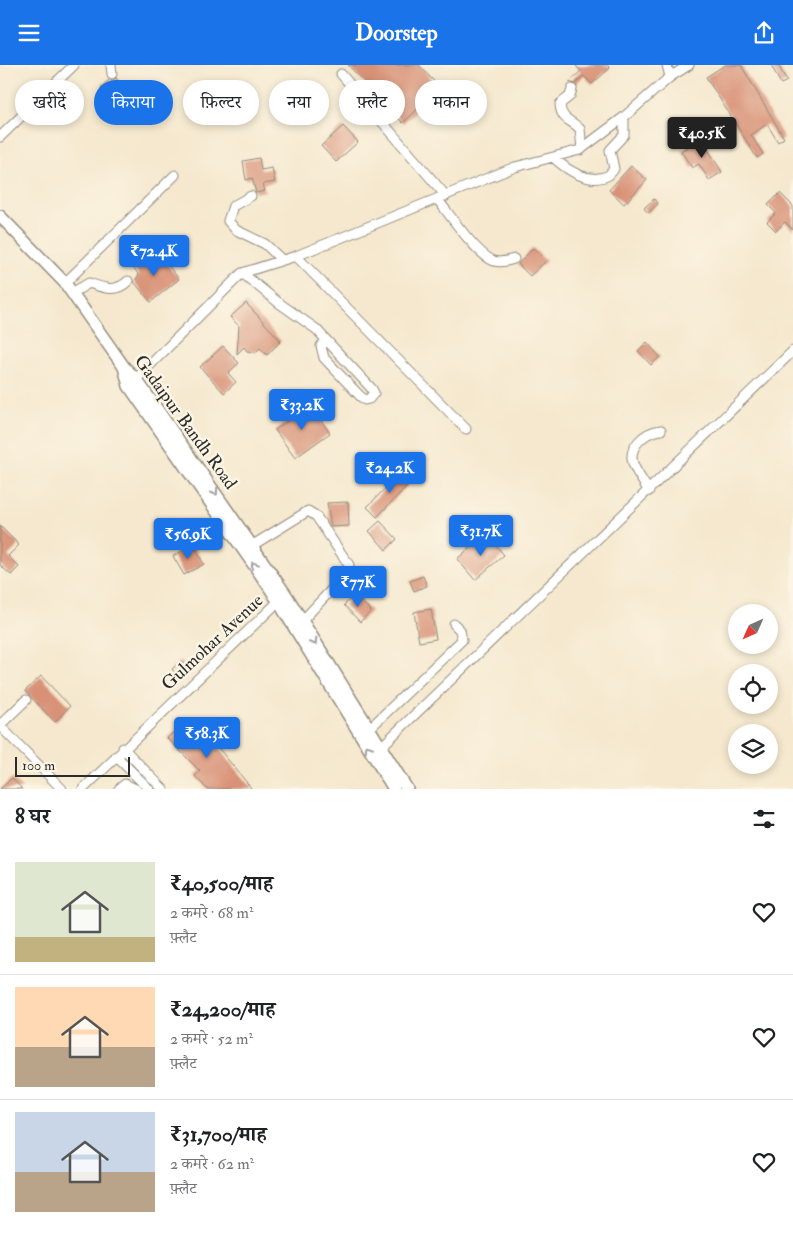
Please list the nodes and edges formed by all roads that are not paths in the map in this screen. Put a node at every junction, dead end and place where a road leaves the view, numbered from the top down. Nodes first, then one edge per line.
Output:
1 (74, 65) edge
2 (667, 65) edge
3 (689, 65) edge
4 (341, 74) dead end
5 (670, 77) junction
6 (572, 89) dead end
7 (624, 117) junction
8 (0, 137) edge
9 (582, 149) junction
10 (554, 158) junction
11 (175, 175) dead end
12 (251, 196) dead end
13 (442, 198) junction
14 (0, 216) edge
15 (296, 257) junction
16 (514, 259) dead end
17 (282, 260) junction
18 (242, 273) junction
19 (128, 281) dead end
20 (65, 283) junction
21 (72, 293) junction
22 (326, 341) junction
23 (793, 351) edge
24 (124, 367) junction
25 (136, 379) junction
26 (466, 429) dead end
27 (661, 430) dead end
28 (649, 491) junction
29 (253, 545) junction
30 (278, 602) junction
31 (302, 622) junction
32 (454, 624) dead end
33 (26, 700) dead end
34 (0, 725) edge
35 (369, 729) junction
36 (124, 748) junction
37 (380, 748) junction
38 (116, 756) junction
39 (62, 789) edge
40 (83, 789) edge
41 (119, 789) edge
42 (136, 789) edge
43 (149, 789) edge
44 (164, 789) edge
45 (394, 789) edge
46 (407, 789) edge

1 - 8 street
2 - 5 street
3 - 5 street
4 - 13 street
5 - 7 street
6 - 9 street
7 - 9 street
7 - 10 street
9 - 10 street
10 - 13 street
11 - 20 street
12 - 17 street
13 - 15 street
13 - 16 street
14 - 20 street, Gadaipur Bandh Road
15 - 17 street
15 - 26 street
17 - 18 street
18 - 22 street
18 - 25 street
19 - 21 street
20 - 21 street, Gadaipur Bandh Road
21 - 24 street, Gadaipur Bandh Road
22 - 22 street
23 - 28 street
24 - 25 street, Gadaipur Bandh Road
30 -> 24 street
25 -> 29 street, Gadaipur Bandh Road
27 - 28 street
28 - 37 street
29 - 31 street, Gadaipur Bandh Road
29 - 31 street
30 - 36 street, Gulmohar Avenue
45 -> 30 street
31 -> 35 street, Gadaipur Bandh Road
32 - 35 street
33 - 34 street
34 - 39 street
35 - 37 street, Gadaipur Bandh Road
36 - 38 street, Gulmohar Avenue
36 - 44 street
37 - 46 street, Gadaipur Bandh Road
38 - 40 street, Gulmohar Avenue
38 - 43 street
41 - 42 street

